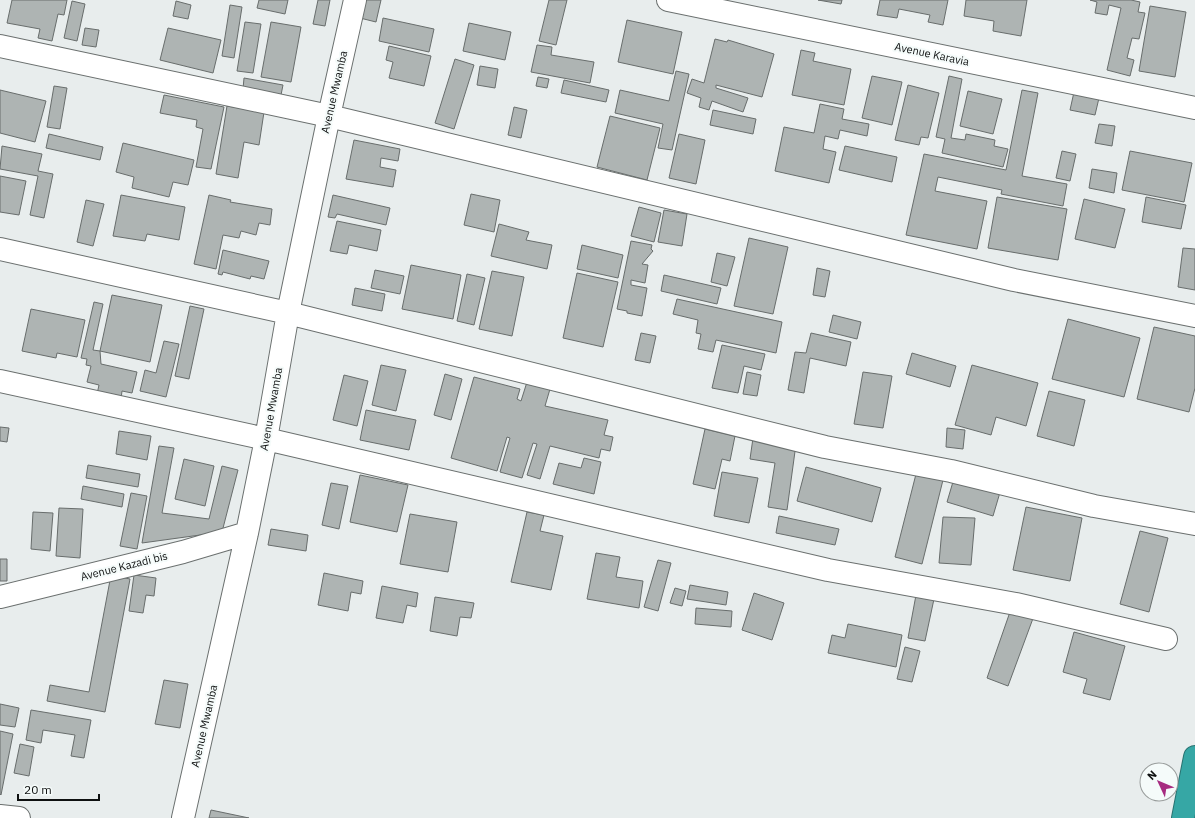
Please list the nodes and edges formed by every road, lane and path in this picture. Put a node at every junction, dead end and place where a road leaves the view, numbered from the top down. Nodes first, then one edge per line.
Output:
1 (355, 0) edge
2 (668, 0) edge
3 (0, 46) edge
4 (1195, 108) edge
5 (329, 116) junction
6 (0, 249) edge
7 (288, 313) junction
8 (1195, 316) edge
9 (0, 382) edge
10 (266, 439) junction
11 (1195, 524) edge
12 (247, 533) junction
13 (0, 597) edge
14 (1166, 639) dead end
15 (1195, 757) edge
16 (0, 816) edge
17 (19, 818) edge
18 (183, 818) edge
19 (1183, 818) edge

1 - 5 street, Avenue Mwamba
2 - 4 street, Avenue Karavia
3 - 5 street
5 - 7 street, Avenue Mwamba
5 - 8 street
6 - 7 street
7 - 10 street, Avenue Mwamba
7 - 11 street
9 - 10 street
10 - 12 street, Avenue Mwamba
10 - 14 street
12 - 13 street, Avenue Kazadi bis
12 - 18 street, Avenue Mwamba
15 - 19 highway
16 - 17 street

